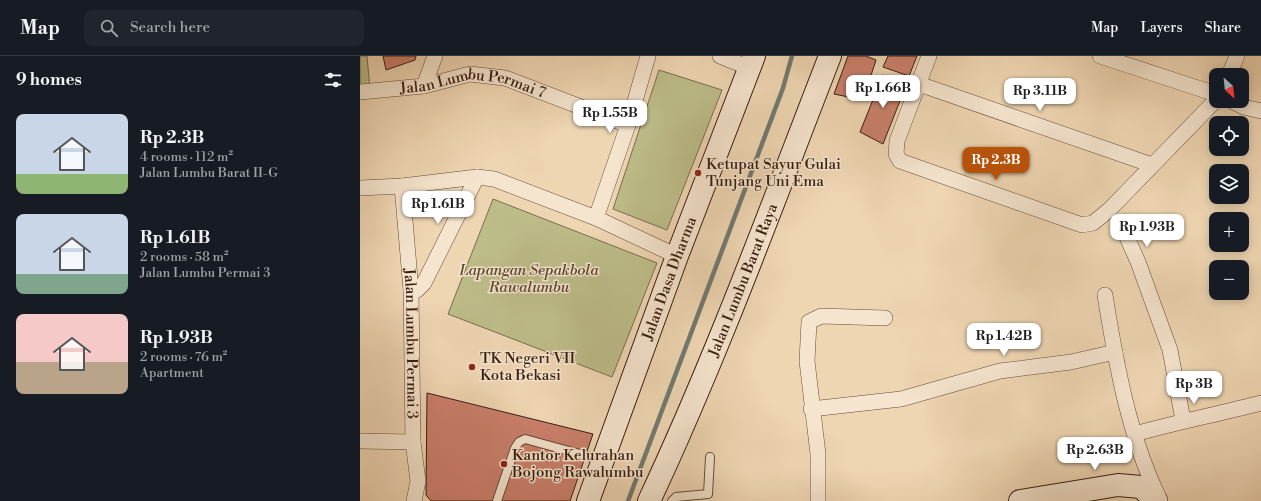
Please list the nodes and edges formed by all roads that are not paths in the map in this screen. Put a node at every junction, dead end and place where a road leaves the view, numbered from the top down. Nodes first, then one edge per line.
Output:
1 (435, 56) edge
2 (648, 56) edge
3 (720, 56) edge
4 (830, 56) edge
5 (929, 56) edge
6 (1100, 56) edge
7 (1237, 56) edge
8 (752, 62) edge
9 (1232, 68) edge
10 (919, 84) junction
11 (424, 86) junction
12 (360, 92) edge
13 (1209, 92) edge
14 (1209, 107) edge
15 (1248, 108) edge
16 (1261, 111) edge
17 (628, 125) junction
18 (1152, 165) junction
19 (477, 177) junction
20 (402, 186) junction
21 (360, 188) edge
22 (596, 218) junction
23 (1126, 235) dead end
24 (677, 256) junction
25 (411, 290) junction
26 (1105, 295) dead end
27 (885, 318) dead end
28 (1115, 352) junction
29 (1261, 403) edge
30 (811, 409) junction
31 (1183, 420) junction
32 (1135, 434) junction
33 (360, 441) edge
34 (413, 442) junction
35 (710, 457) dead end
36 (602, 460) junction
37 (707, 498) edge
38 (414, 501) edge
39 (497, 501) edge
40 (588, 501) edge
41 (649, 501) edge
42 (672, 501) edge
43 (818, 501) edge
44 (1020, 501) edge
45 (1156, 501) edge
46 (1160, 501) edge

1 - 11 street
2 - 17 street
3 - 8 street
4 - 41 street, Jalan Lumbu Barat Raya
5 - 10 street
6 - 13 street
7 - 9 street
8 - 24 street, Jalan Dasa Dharma
10 - 18 street
10 - 18 street
11 - 12 street, Jalan Lumbu Permai 7
11 - 17 street, Jalan Lumbu Permai 7
14 - 18 street
15 - 16 street
17 - 22 street
19 - 20 street
19 - 22 street
19 - 25 street
20 - 21 street
20 - 25 street, Jalan Lumbu Permai 3
22 - 24 street
23 - 31 street
24 - 36 street, Jalan Dasa Dharma
25 - 34 street, Jalan Lumbu Permai 3
26 - 28 street
27 - 30 street
28 - 30 street
28 - 32 street
29 - 31 street
30 - 43 street
31 - 32 street
32 - 46 street
33 - 34 street
34 - 38 street, Jalan Lumbu Permai 3
35 - 37 lane
36 - 39 lane
36 - 40 street, Jalan Dasa Dharma
37 - 42 lane
44 - 45 street

